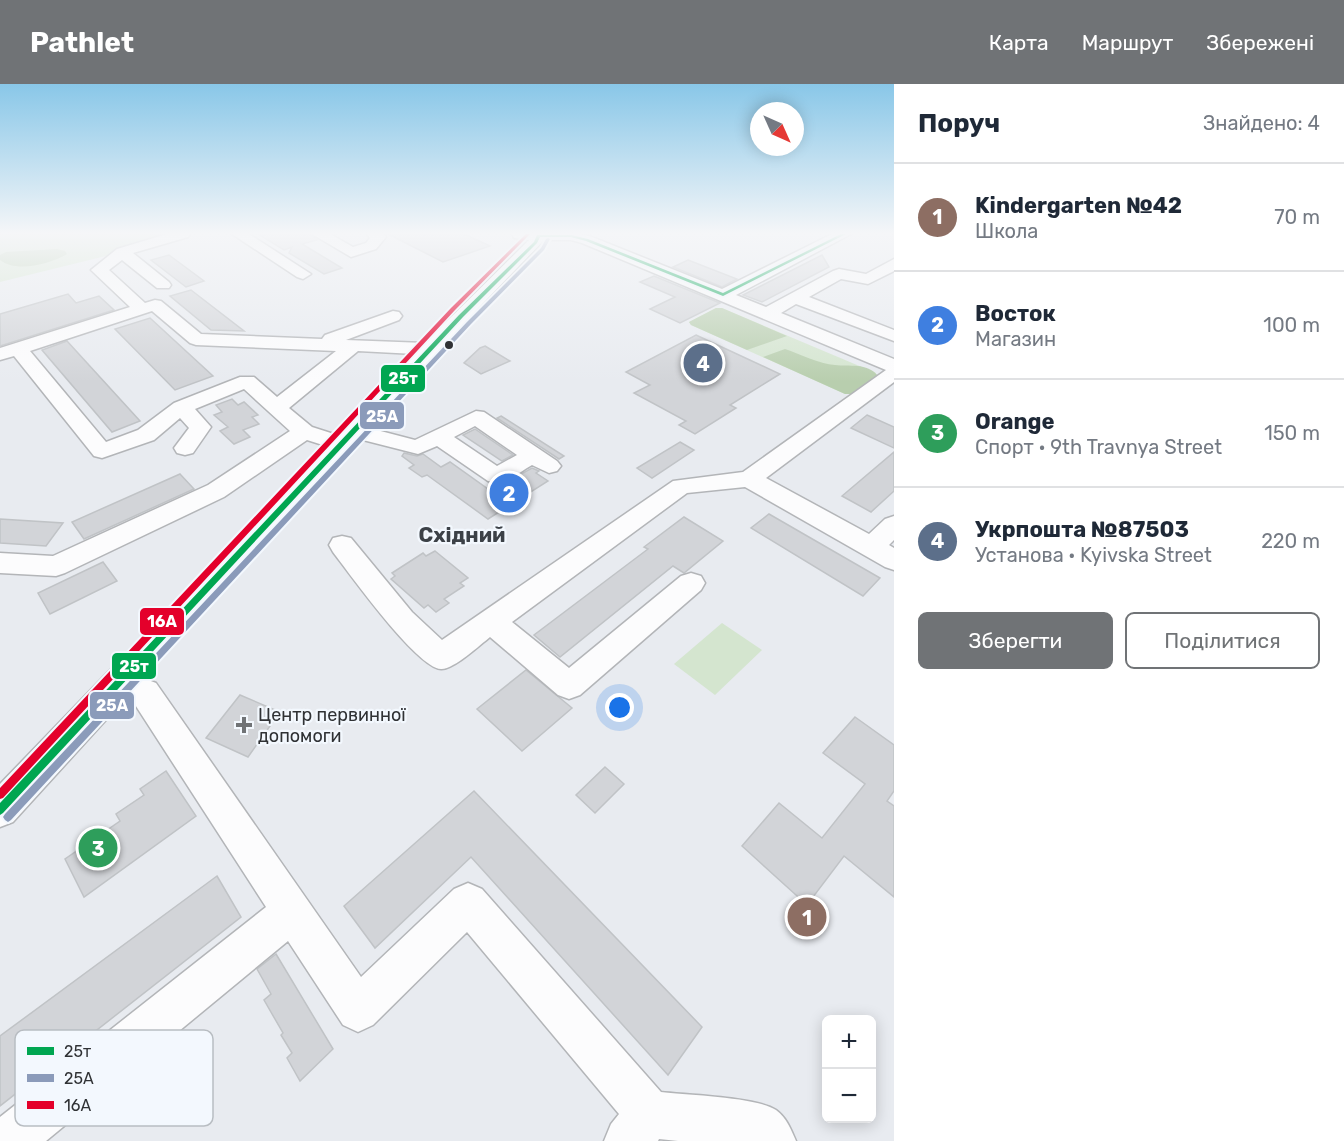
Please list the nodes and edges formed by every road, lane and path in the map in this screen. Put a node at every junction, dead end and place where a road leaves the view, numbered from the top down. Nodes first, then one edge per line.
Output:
1 (114, 283) edge
2 (494, 283) edge
3 (694, 283) edge
4 (746, 283) edge
5 (822, 283) edge
6 (723, 295) junction
7 (795, 298) junction
8 (142, 309) junction
9 (768, 313) junction
10 (393, 316) dead end
11 (894, 336) edge
12 (318, 344) junction
13 (355, 345) junction
14 (432, 349) junction
15 (9, 351) edge
16 (894, 366) edge
17 (894, 373) edge
18 (181, 407) junction
19 (277, 407) junction
20 (304, 432) junction
21 (438, 436) junction
22 (347, 437) junction
23 (184, 448) dead end
24 (749, 479) junction
25 (894, 525) edge
26 (342, 545) dead end
27 (871, 547) junction
28 (894, 560) edge
29 (0, 563) edge
30 (691, 583) dead end
31 (491, 621) junction
32 (118, 682) junction
33 (0, 810) edge
34 (292, 912) junction
35 (146, 1030) edge
36 (27, 1126) edge
37 (638, 1127) edge
38 (12, 1138) dead end
39 (772, 1141) edge

1 - 8 street
2 - 14 street
3 - 6 street
4 - 6 street
5 - 7 street
6 - 9 street
7 - 9 street
7 - 11 street
8 - 12 street
8 - 15 street
9 - 16 street
10 - 12 street
12 - 13 street
13 - 14 street
13 - 19 street
14 - 22 street
15 - 18 street
17 - 24 street
18 - 19 street
18 - 23 street
19 - 20 street
20 - 22 street
20 - 29 street
21 - 21 street
21 - 22 street
22 - 32 street
24 - 27 street
24 - 31 street
25 - 27 street
26 - 31 street
27 - 28 street
30 - 31 street
32 - 33 street
32 - 34 street
34 - 35 street
34 - 37 street
36 - 38 street
37 - 39 street

